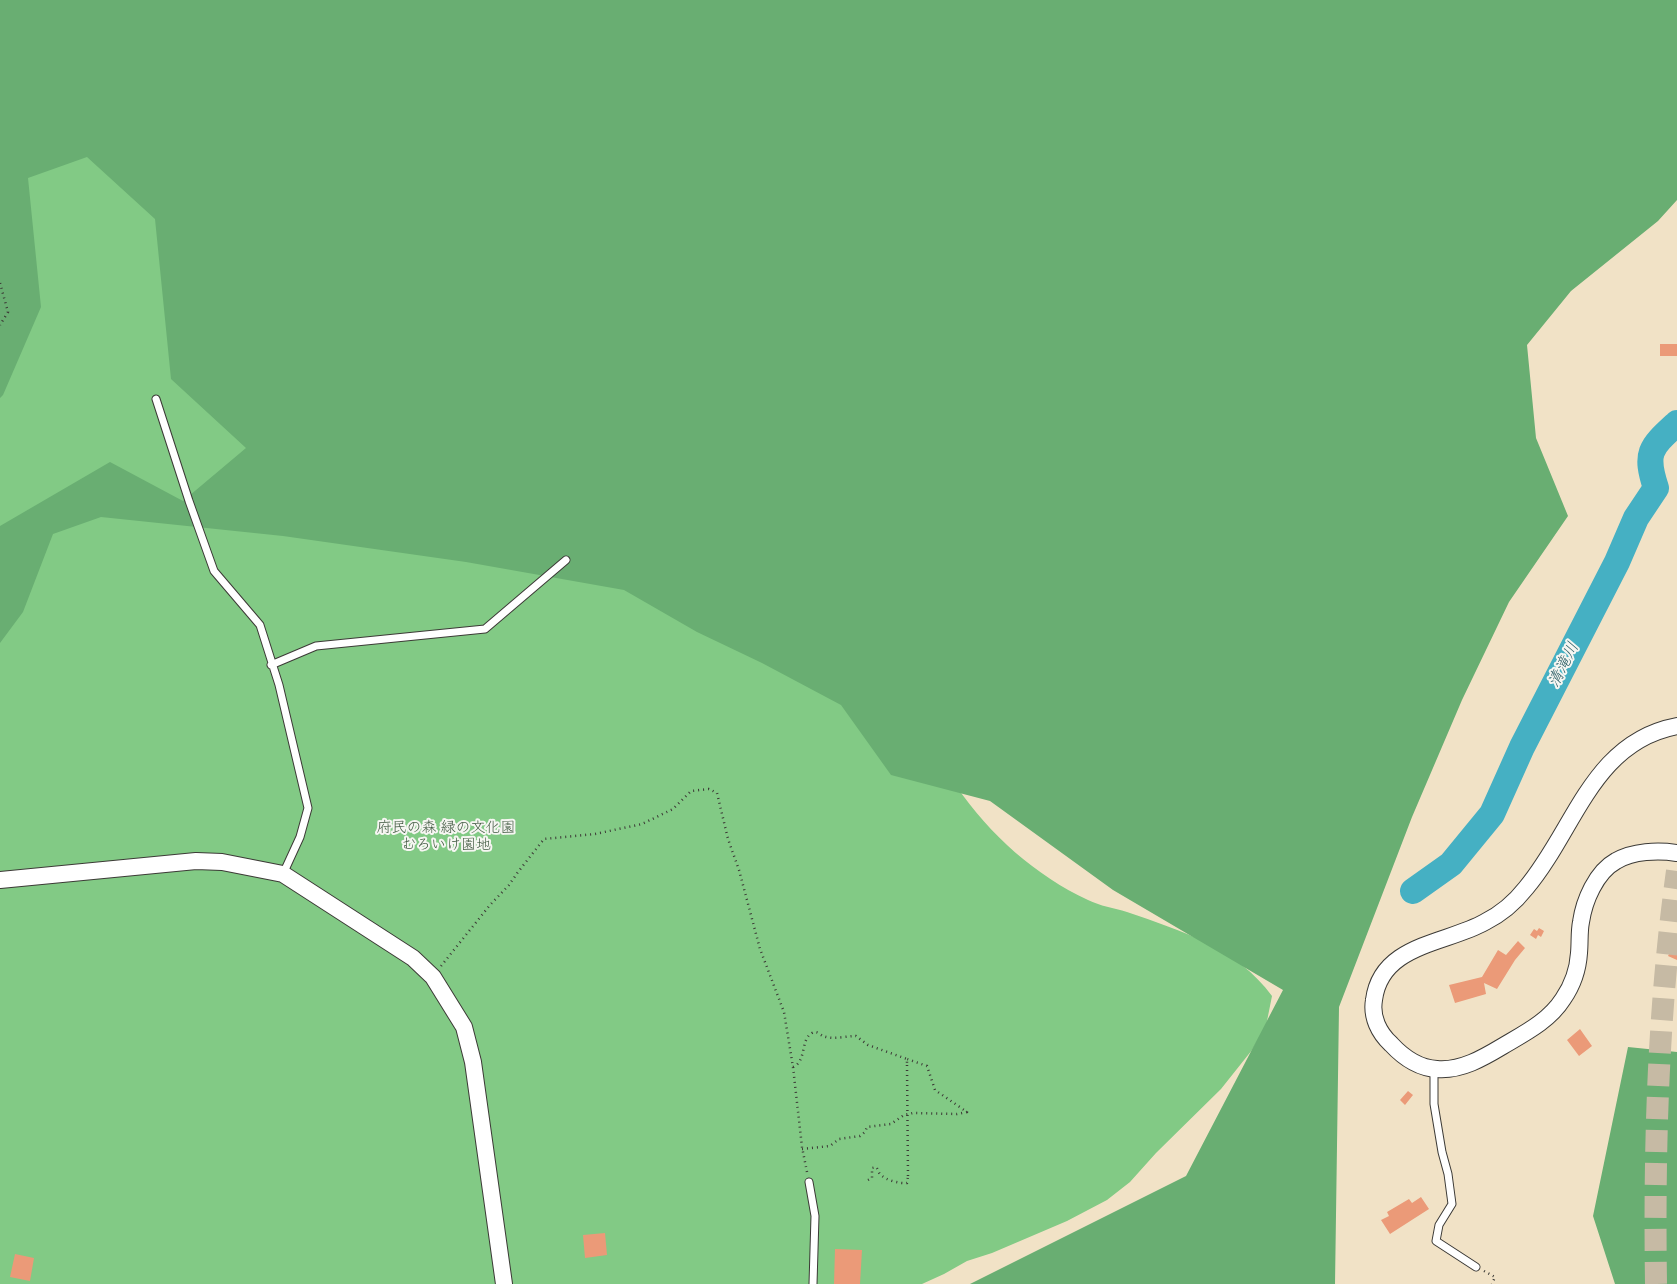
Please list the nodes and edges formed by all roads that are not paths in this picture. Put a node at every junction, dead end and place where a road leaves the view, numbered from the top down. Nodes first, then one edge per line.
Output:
1 (156, 399) dead end
2 (566, 560) dead end
3 (272, 665) junction
4 (1677, 726) edge
5 (1677, 853) edge
6 (283, 874) junction
7 (0, 880) edge
8 (1434, 1069) junction
9 (809, 1182) road end
10 (1476, 1267) road end
11 (504, 1284) edge
12 (813, 1284) edge

1 - 3 lane
2 - 3 lane
3 - 6 lane
4 - 8 street
5 - 8 street
6 - 7 street
6 - 11 street
8 - 10 lane
9 - 12 lane

